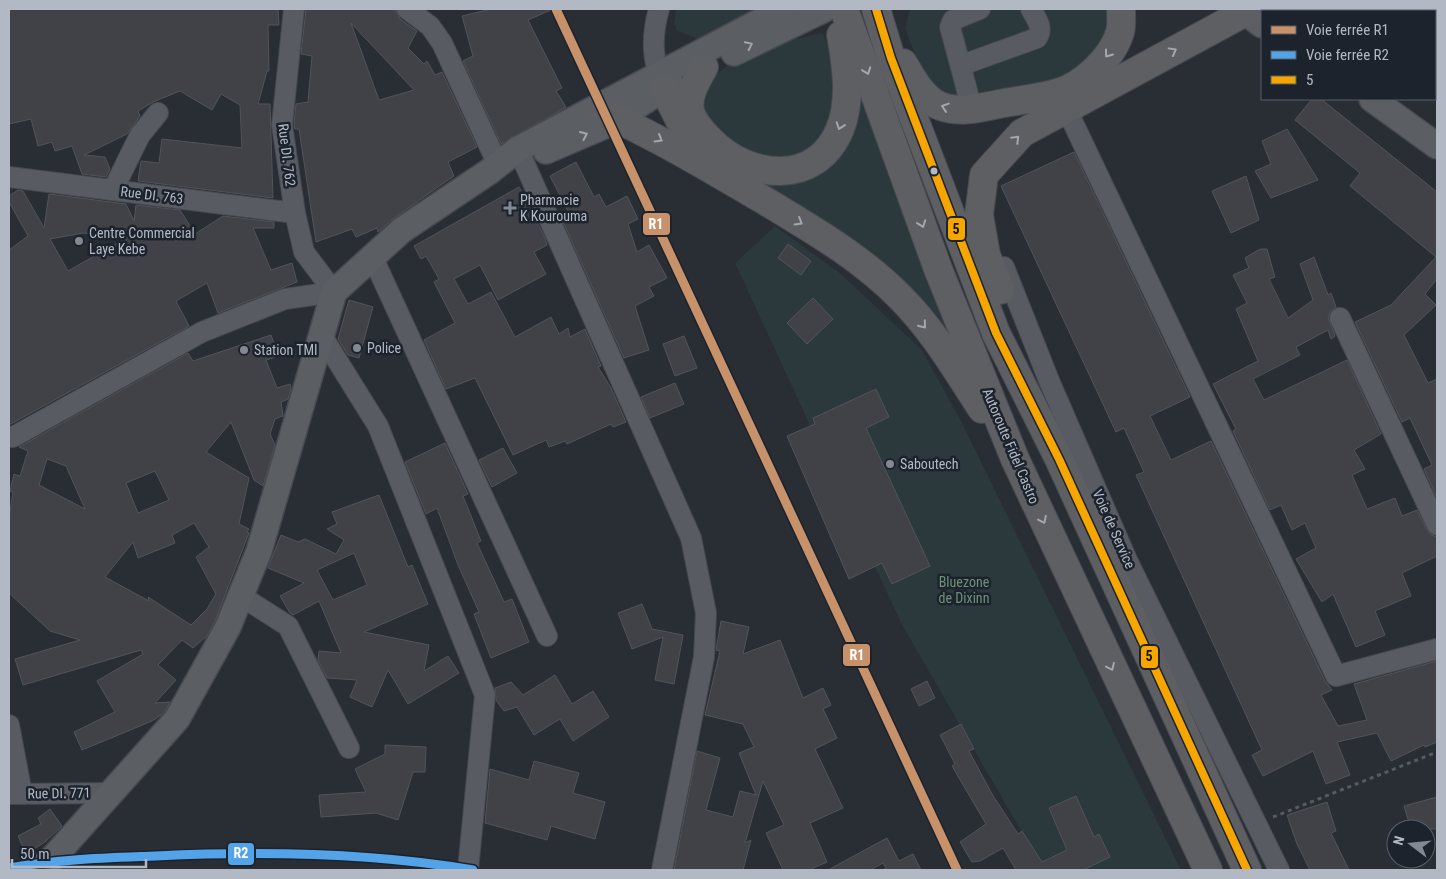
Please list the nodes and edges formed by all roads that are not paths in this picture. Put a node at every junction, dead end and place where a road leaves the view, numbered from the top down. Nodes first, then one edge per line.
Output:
1 (294, 9) edge
2 (407, 9) edge
3 (658, 9) edge
4 (666, 9) edge
5 (825, 9) edge
6 (837, 9) edge
7 (844, 9) edge
8 (980, 9) edge
9 (1031, 9) edge
10 (1121, 9) edge
11 (1254, 13) edge
12 (878, 16) edge
13 (780, 17) edge
14 (962, 65) junction
15 (704, 67) junction
16 (667, 78) junction
17 (1373, 100) edge
18 (972, 109) junction
19 (1067, 110) junction
20 (690, 111) junction
21 (158, 113) dead end
22 (615, 118) junction
23 (1437, 146) edge
24 (521, 155) junction
25 (494, 168) junction
26 (713, 170) junction
27 (984, 175) junction
28 (9, 177) edge
29 (112, 190) junction
30 (295, 213) junction
31 (372, 256) junction
32 (334, 292) junction
33 (1340, 318) dead end
34 (322, 336) junction
35 (10, 442) edge
36 (1015, 459) junction
37 (1059, 459) junction
38 (1437, 525) edge
39 (241, 596) junction
40 (547, 636) dead end
41 (1437, 649) edge
42 (9, 725) edge
43 (349, 748) dead end
44 (110, 792) junction
45 (15, 794) edge
46 (37, 870) edge
47 (468, 870) edge
48 (662, 870) edge
49 (1208, 870) edge
50 (1247, 870) edge
51 (1278, 870) edge

1 - 30 street, Rue DI. 762
2 - 25 street
3 - 16 street
4 - 16 street
5 - 13 main road
6 -> 20 highway
7 -> 36 highway, Autoroute Fidel Castro
8 - 14 street
9 - 14 street
10 -> 18 highway
19 -> 11 highway
18 -> 12 highway
12 - 37 highway
15 -> 13 main road
13 - 16 main road
14 - 18 street
15 - 16 main road
15 - 20 highway
16 - 20 highway
16 - 22 main road
16 - 24 main road
16 - 26 highway
17 - 23 main road
27 -> 19 highway
19 - 41 street
21 - 29 street
24 -> 22 main road
22 -> 26 highway
24 - 25 main road
24 - 48 street
25 - 31 main road
26 -> 36 highway
27 - 37 highway
27 - 51 street, Voie de Service
28 - 29 street, Rue DI. 763
29 - 30 street, Rue DI. 763
30 - 32 street, Rue DI. 762
31 - 32 main road
31 - 40 street
32 - 34 main road
32 - 35 street
33 - 38 street
34 - 39 main road
34 - 47 street
36 -> 49 highway, Autoroute Fidel Castro
37 - 50 highway
39 - 43 street
39 - 44 main road
42 - 45 street
44 - 45 street, Rue DI. 771
44 - 46 main road

